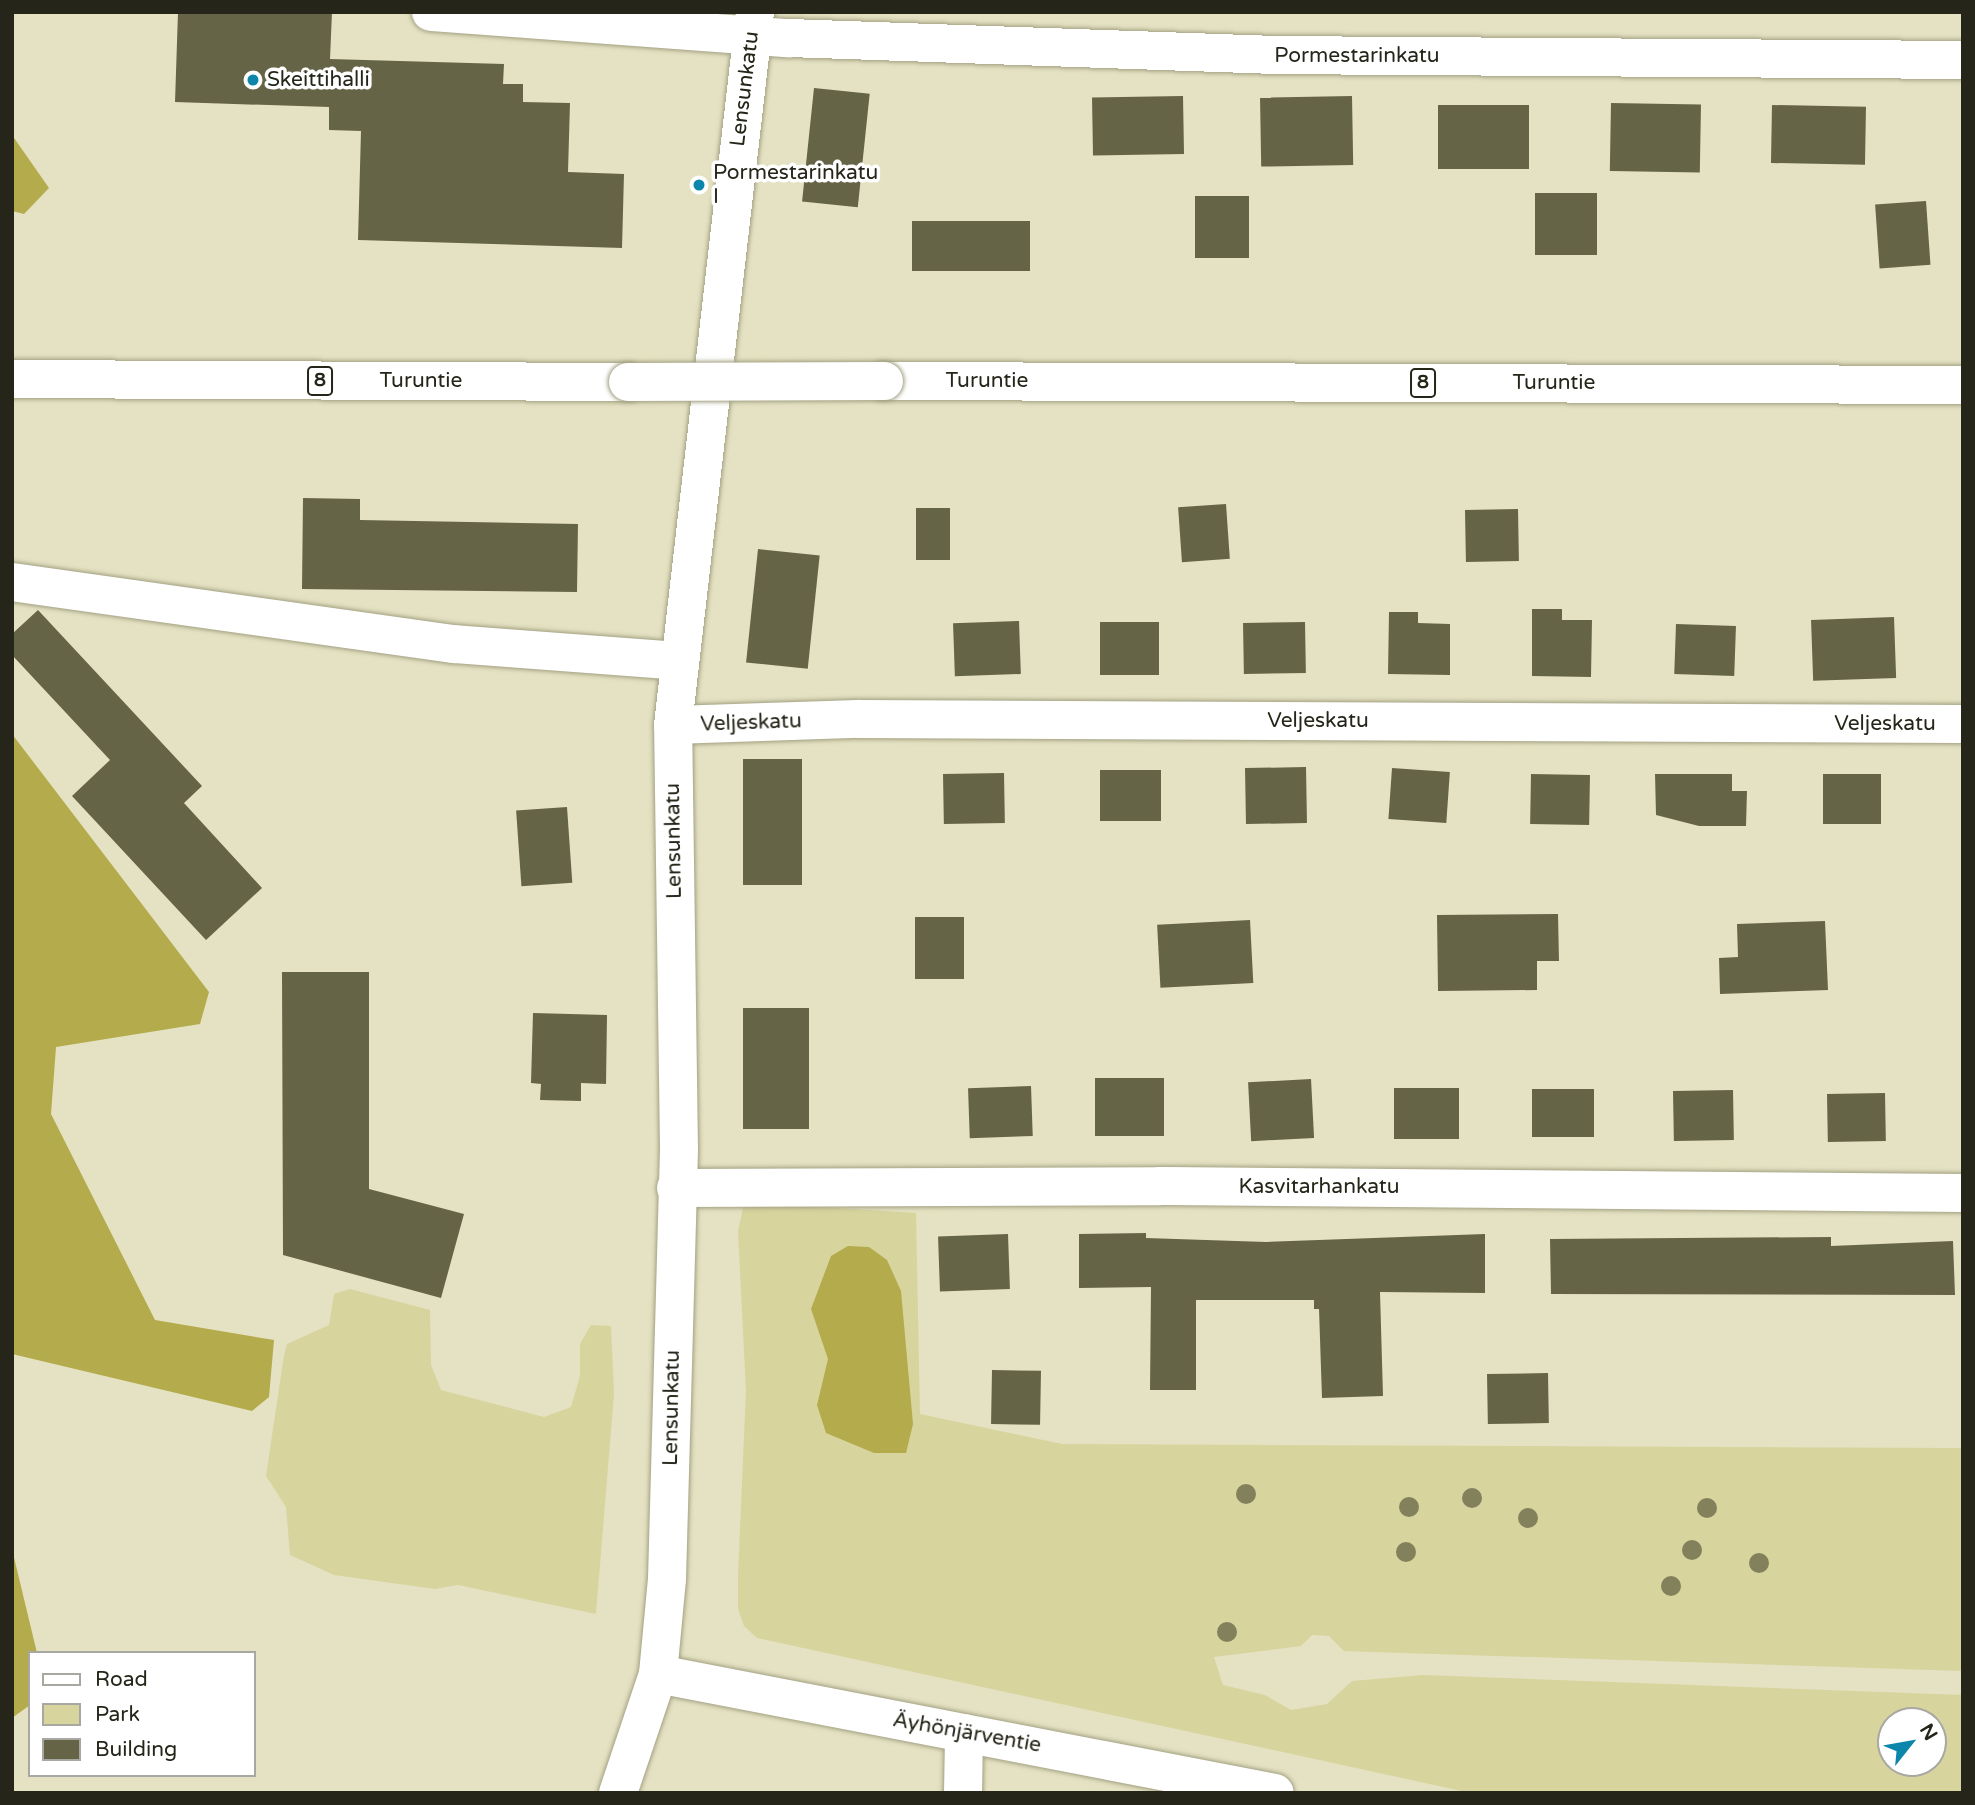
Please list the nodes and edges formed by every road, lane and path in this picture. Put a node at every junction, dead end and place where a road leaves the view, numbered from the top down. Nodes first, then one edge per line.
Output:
1 (431, 12) edge
2 (753, 24) edge
3 (1963, 60) edge
4 (12, 379) edge
5 (1963, 385) edge
6 (12, 582) edge
7 (679, 661) junction
8 (673, 724) junction
9 (1963, 724) edge
10 (676, 1188) junction
11 (1963, 1193) edge
12 (658, 1674) junction
13 (964, 1733) junction
14 (618, 1793) edge
15 (963, 1793) edge
16 (1275, 1793) edge

1 - 2 main road, Pormestarinkatu
2 - 3 main road, Pormestarinkatu
2 - 7 main road, Lensunkatu
4 - 5 main road, Turuntie / 8, bridge
6 - 7 main road
7 - 8 main road, Lensunkatu
8 - 9 main road, Veljeskatu
8 - 10 main road, Lensunkatu
10 - 11 main road, Kasvitarhankatu
10 - 12 main road, Lensunkatu
12 - 13 main road, Äyhönjärventie
12 - 14 main road, Lensunkatu
13 - 15 main road
13 - 16 main road, Äyhönjärventie

